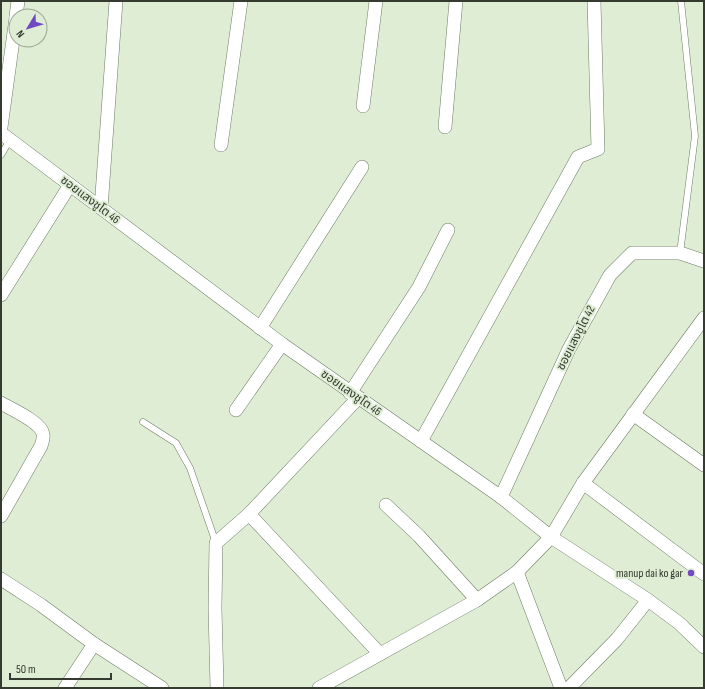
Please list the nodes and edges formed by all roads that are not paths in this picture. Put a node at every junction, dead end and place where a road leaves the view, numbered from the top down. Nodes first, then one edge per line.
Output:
1 (116, 1) edge
2 (241, 1) edge
3 (376, 1) edge
4 (456, 1) edge
5 (594, 1) edge
6 (681, 1) edge
7 (12, 48) edge
8 (363, 106) dead end
9 (445, 126) dead end
10 (1, 127) edge
11 (6, 136) edge
12 (221, 145) dead end
13 (1, 155) edge
14 (362, 167) dead end
15 (70, 185) junction
16 (101, 208) junction
17 (448, 230) dead end
18 (680, 253) junction
19 (704, 261) edge
20 (1, 295) edge
21 (704, 318) edge
22 (260, 328) junction
23 (282, 344) junction
24 (354, 396) junction
25 (1, 403) edge
26 (236, 410) dead end
27 (633, 414) junction
28 (143, 422) dead end
29 (421, 441) junction
30 (704, 464) edge
31 (583, 483) junction
32 (501, 497) junction
33 (386, 505) dead end
34 (249, 514) junction
35 (1, 516) edge
36 (551, 537) junction
37 (216, 543) junction
38 (517, 572) junction
39 (704, 574) edge
40 (2, 581) edge
41 (477, 600) junction
42 (648, 600) junction
43 (94, 644) junction
44 (704, 647) edge
45 (380, 654) junction
46 (65, 688) edge
47 (162, 688) edge
48 (217, 688) edge
49 (319, 688) edge
50 (561, 688) edge
51 (570, 688) edge

1 - 16 street
2 - 12 street
3 - 8 street
4 - 9 street
5 - 29 street
6 - 18 lane
7 - 10 street
11 - 13 lane
11 - 15 street, ซอยแสงชูโต 46
14 - 22 street
15 - 16 street, ซอยแสงชูโต 46
15 - 20 street
16 - 22 street, ซอยแสงชูโต 46
17 - 24 street
18 - 19 street, ซอยแสงชูโต 42
18 - 32 street, ซอยแสงชูโต 42
21 - 27 street
22 - 23 street, ซอยแสงชูโต 46
23 - 24 street, ซอยแสงชูโต 46
23 - 26 street
24 - 29 street, ซอยแสงชูโต 46
24 - 34 street
25 - 35 street
27 - 30 street
27 - 31 street
28 - 37 lane
29 - 32 street, ซอยแสงชูโต 46
31 - 36 street
31 - 39 street
32 - 36 street, ซอยแสงชูโต 46
33 - 41 street
34 - 37 street
34 - 45 street
36 - 38 street
36 - 42 street, ซอยแสงชูโต 46
37 - 48 street
38 - 41 street
38 - 50 street
40 - 43 street
41 - 45 street
42 - 44 street, ซอยแสงชูโต 46
42 - 51 street
43 - 46 street
43 - 47 street
45 - 49 street

